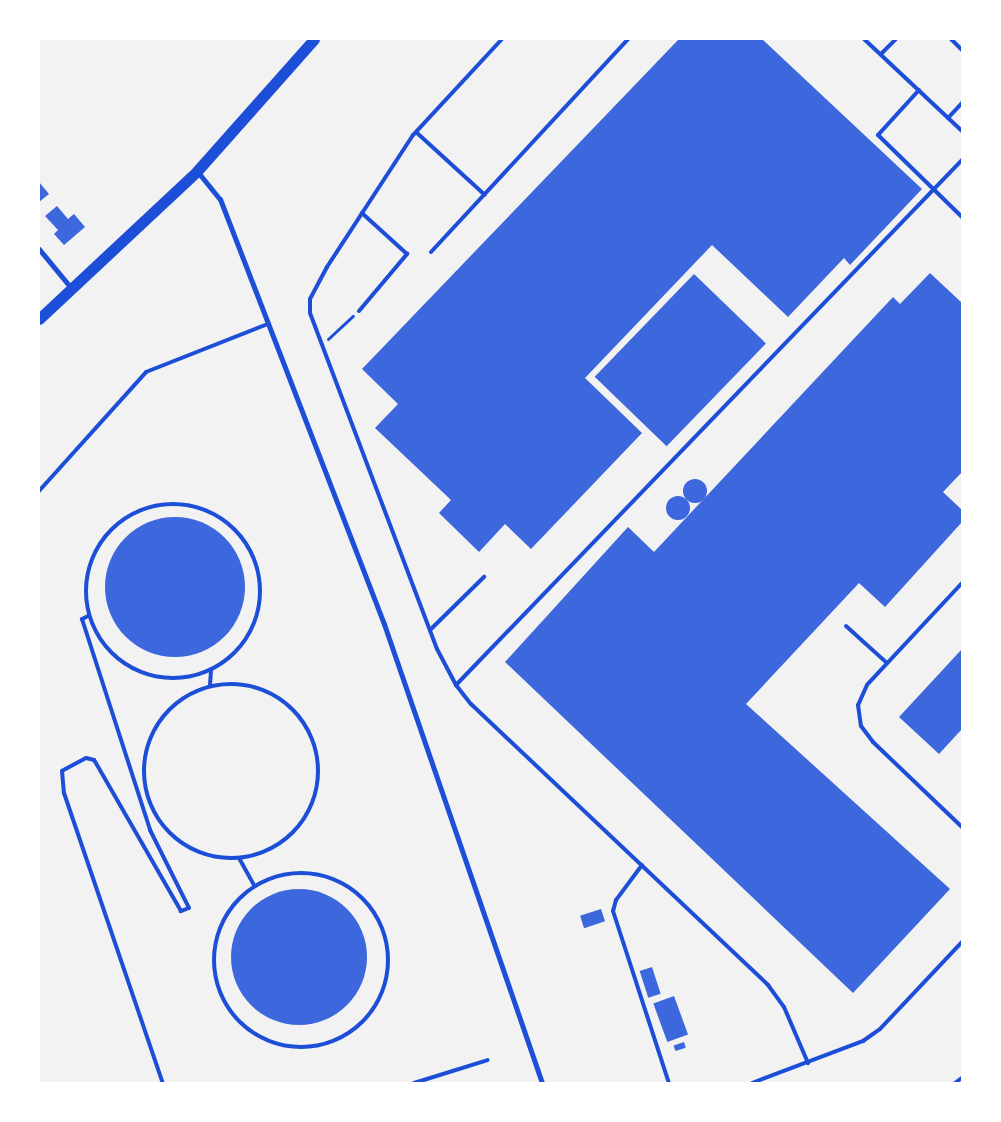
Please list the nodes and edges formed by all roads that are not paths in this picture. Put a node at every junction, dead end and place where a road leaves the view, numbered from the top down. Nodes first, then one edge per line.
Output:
1 (314, 39) edge
2 (502, 39) edge
3 (628, 39) edge
4 (864, 39) edge
5 (896, 39) edge
6 (951, 39) edge
7 (962, 50) edge
8 (881, 54) junction
9 (919, 90) junction
10 (962, 103) edge
11 (948, 118) junction
12 (962, 131) edge
13 (416, 132) junction
14 (962, 160) edge
15 (197, 170) junction
16 (934, 189) junction
17 (485, 195) junction
18 (362, 213) junction
19 (962, 217) edge
20 (39, 250) edge
21 (432, 252) dead end
22 (72, 289) junction
23 (359, 311) road end
24 (39, 319) edge
25 (268, 324) junction
26 (39, 491) edge
27 (484, 577) dead end
28 (962, 584) edge
29 (88, 616) junction
30 (846, 626) dead end
31 (430, 630) junction
32 (887, 663) junction
33 (211, 671) junction
34 (210, 685) junction
35 (456, 685) junction
36 (146, 795) junction
37 (140, 798) junction
38 (962, 827) edge
39 (239, 858) junction
40 (642, 865) junction
41 (254, 885) junction
42 (962, 942) edge
43 (488, 1060) dead end
44 (808, 1063) junction
45 (962, 1078) edge
46 (163, 1083) edge
47 (414, 1083) edge
48 (542, 1083) edge
49 (669, 1083) edge
50 (752, 1083) edge
51 (955, 1083) edge

1 - 15 main road
2 - 13 lane
3 - 17 lane
4 - 8 lane
5 - 8 lane
6 - 7 lane
8 - 9 lane
9 - 11 lane
9 - 16 lane
10 - 11 lane
11 - 12 lane
13 - 17 lane
13 - 18 lane
14 - 16 lane
15 - 22 main road
15 - 25 street
16 - 19 lane
16 - 35 lane
17 - 21 lane
18 - 23 lane
18 - 31 lane
20 - 22 street
22 - 24 main road
25 - 26 lane
25 - 48 street
27 - 31 lane
28 - 32 lane
29 - 33 lane
29 - 33 lane
29 - 37 lane
30 - 32 lane
31 - 35 lane
32 - 38 lane
33 - 34 lane
34 - 36 lane
34 - 39 lane
35 - 40 lane
36 - 37 lane
36 - 39 lane
37 - 46 lane
39 - 41 lane
40 - 44 lane
40 - 49 lane
41 - 41 lane
42 - 44 lane
43 - 47 lane
44 - 50 lane
45 - 51 lane

